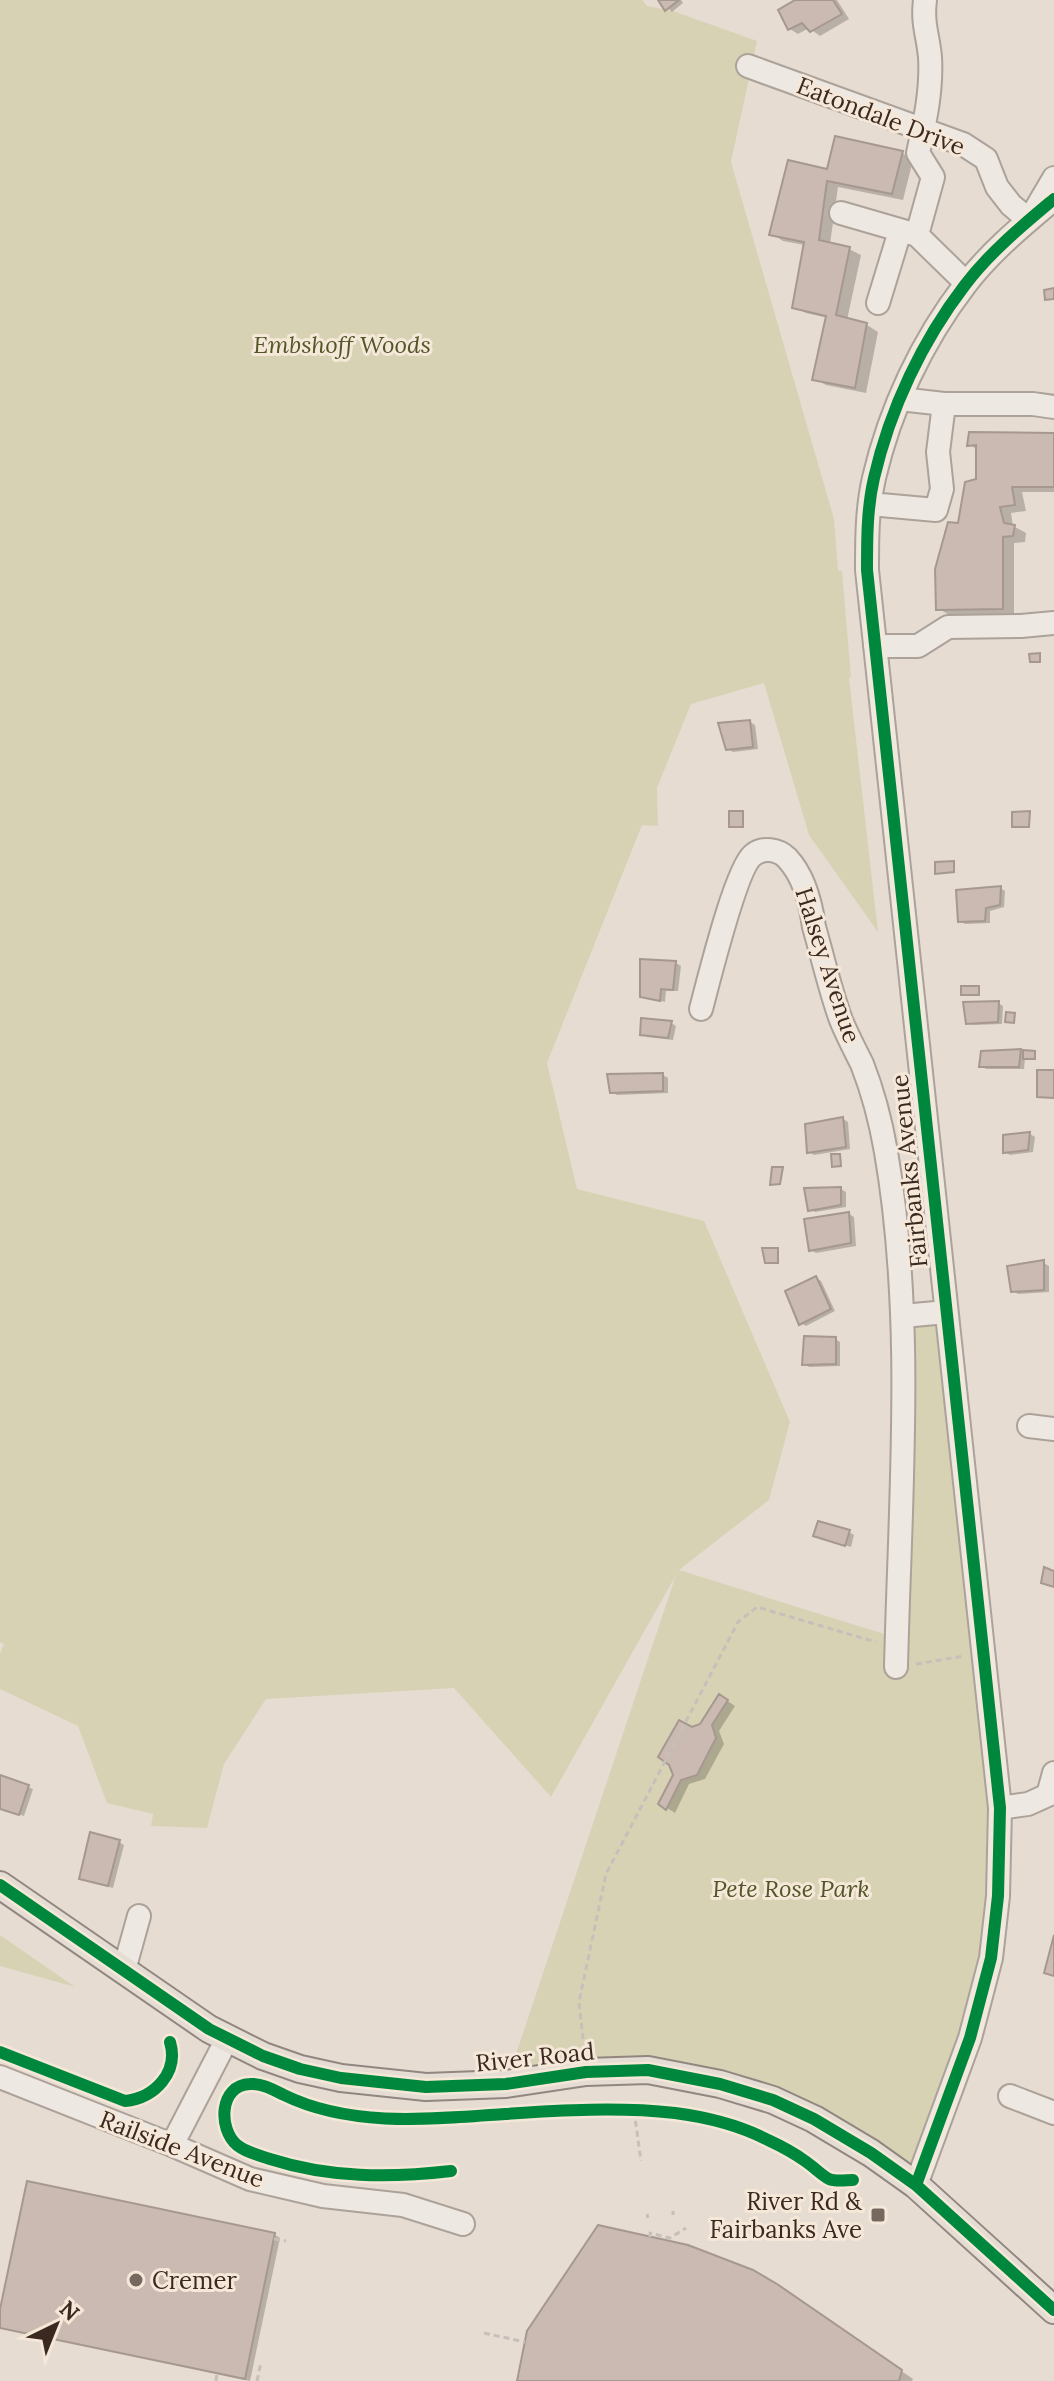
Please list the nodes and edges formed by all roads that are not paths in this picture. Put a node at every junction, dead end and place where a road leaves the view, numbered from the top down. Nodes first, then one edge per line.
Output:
1 (925, 0) edge
2 (748, 66) dead end
3 (923, 129) junction
4 (1054, 178) edge
5 (1054, 199) edge
6 (841, 213) dead end
7 (1029, 220) junction
8 (908, 233) junction
9 (966, 283) junction
10 (878, 303) dead end
11 (900, 399) junction
12 (944, 404) junction
13 (1054, 407) edge
14 (870, 504) junction
15 (1054, 623) edge
16 (875, 646) junction
17 (701, 1009) dead end
18 (946, 1312) junction
19 (903, 1316) junction
20 (1029, 1426) dead end
21 (1054, 1429) edge
22 (896, 1667) road end
23 (1054, 1773) edge
24 (1000, 1808) junction
25 (0, 1885) edge
26 (139, 1916) dead end
27 (124, 1970) junction
28 (227, 2039) junction
29 (0, 2077) edge
30 (1010, 2096) dead end
31 (1054, 2113) edge
32 (172, 2145) junction
33 (916, 2185) junction
34 (463, 2224) dead end
35 (1054, 2310) edge

1 - 3 street
2 - 3 street, Eatondale Drive
3 - 7 street, Eatondale Drive
3 - 8 street
4 - 7 street, Fairbanks Avenue
5 - 7 street, Fairbanks Avenue
6 - 8 street
7 - 9 street, Fairbanks Avenue
8 - 9 street
8 - 10 street
9 - 11 street, Fairbanks Avenue
11 - 12 street
11 - 14 street, Fairbanks Avenue
12 - 13 street
12 - 14 street
14 - 16 street, Fairbanks Avenue
15 - 16 street
16 - 18 street, Fairbanks Avenue
17 - 19 street, Halsey Avenue
18 - 19 street
18 - 24 street, Fairbanks Avenue
19 - 22 street, Halsey Avenue
20 - 21 street
23 - 24 street
24 - 33 street, Fairbanks Avenue
25 - 27 main road, River Road
26 - 27 street
27 - 28 main road, River Road
28 - 32 street
28 - 33 main road, River Road
29 - 32 street, Railside Avenue
30 - 31 street
32 - 34 street, Railside Avenue
33 - 35 main road, River Road

